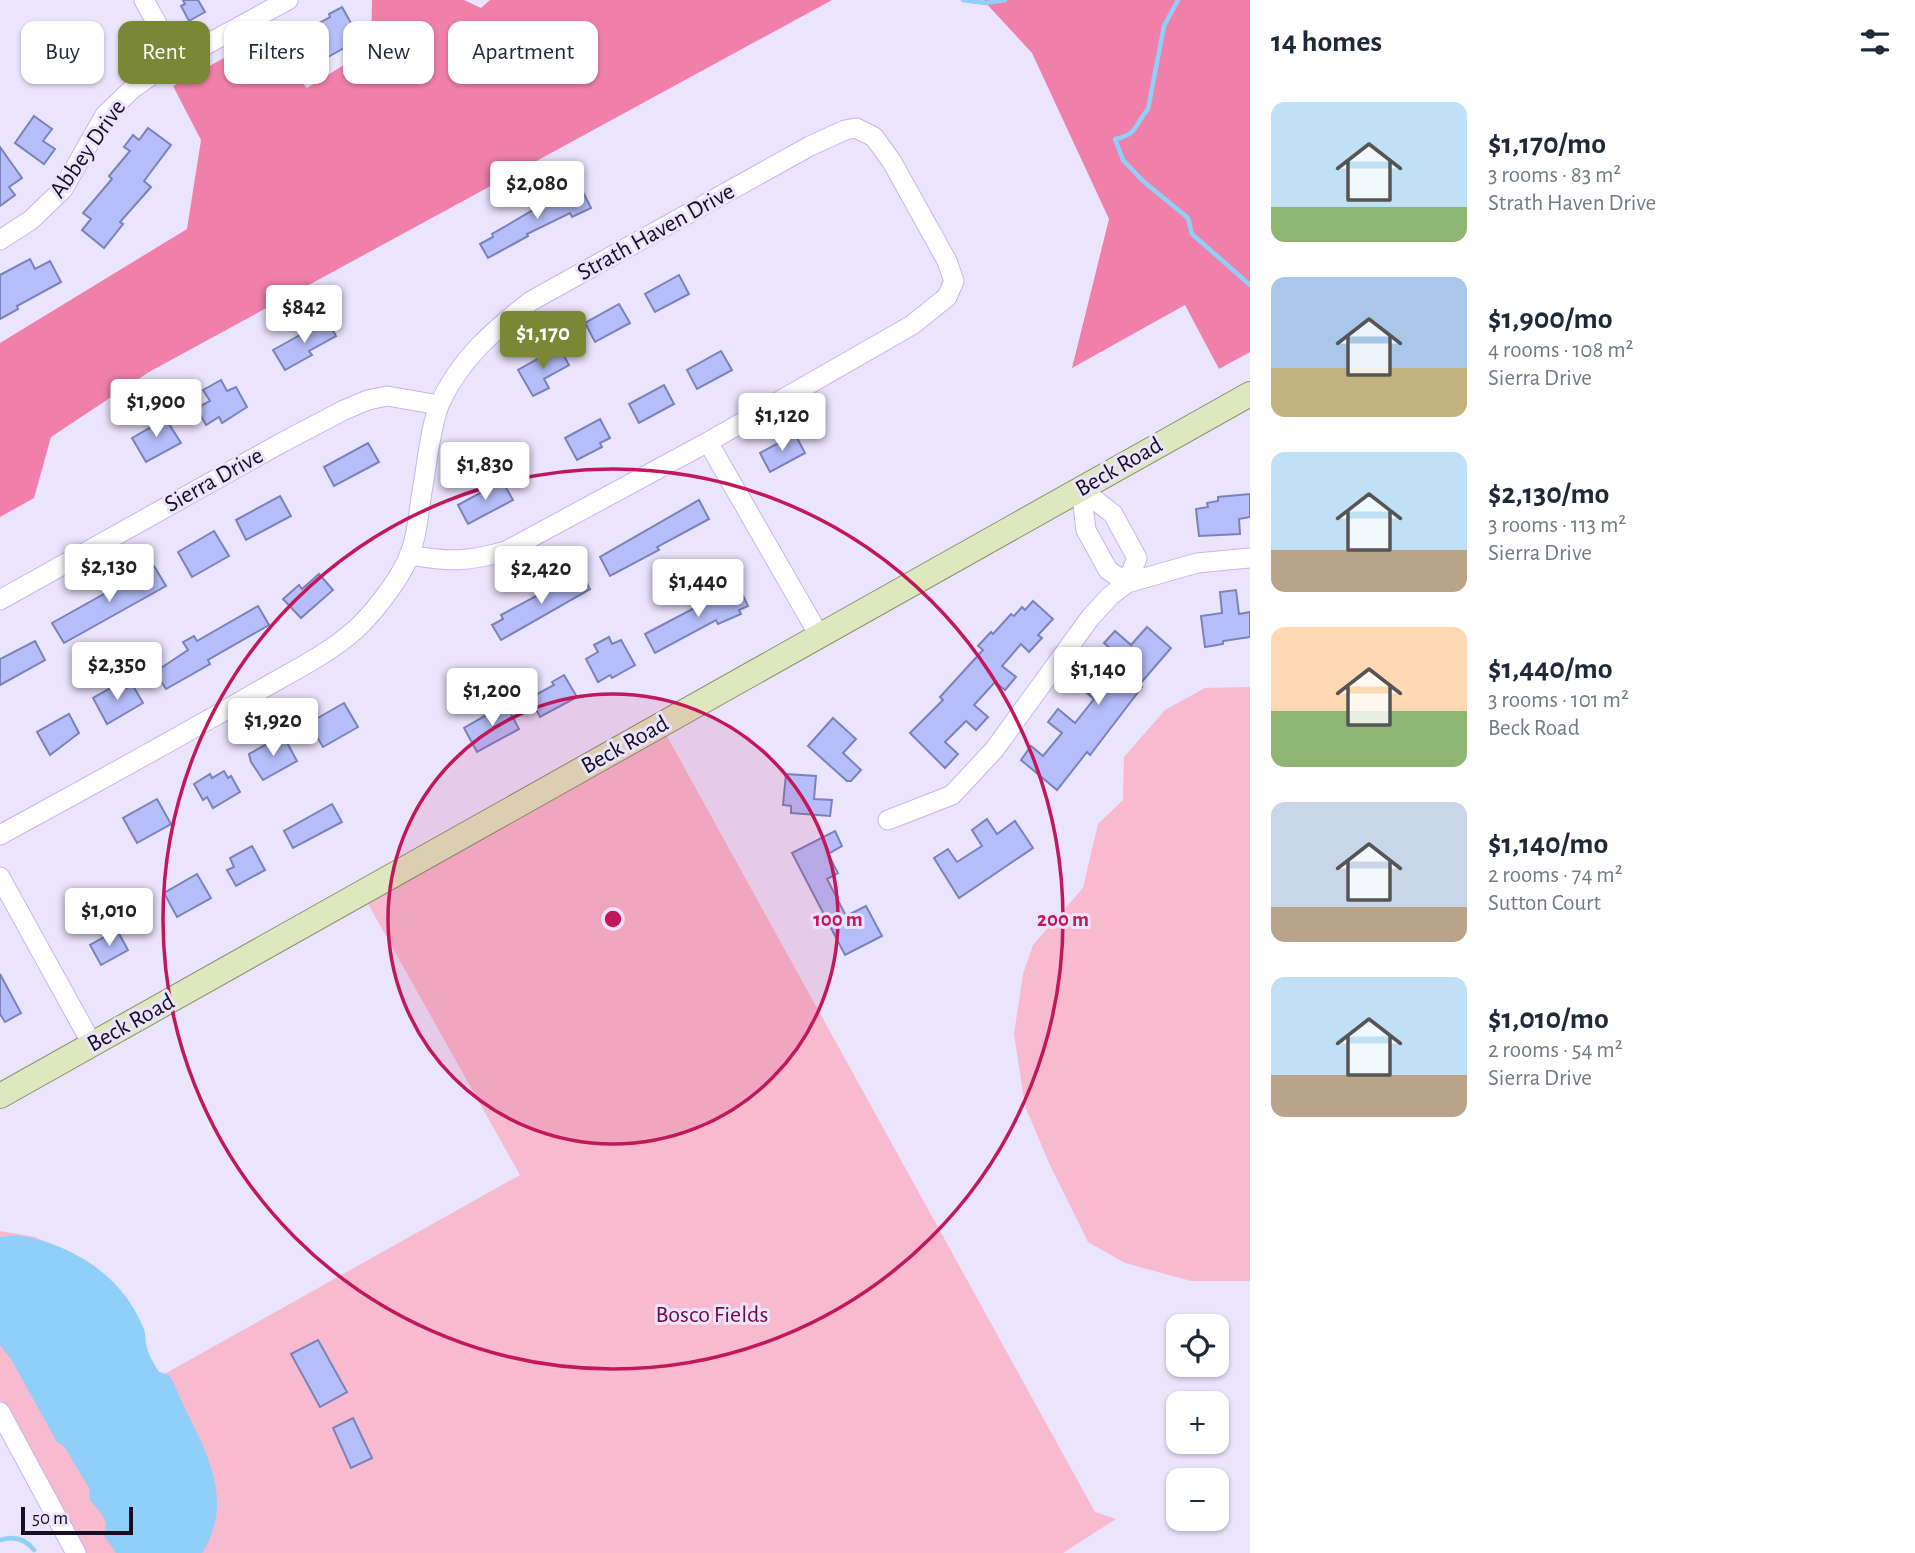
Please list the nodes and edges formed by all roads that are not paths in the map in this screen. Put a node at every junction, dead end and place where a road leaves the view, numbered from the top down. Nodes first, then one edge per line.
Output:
1 (144, 0) edge
2 (288, 0) edge
3 (156, 21) edge
4 (210, 42) edge
5 (138, 84) edge
6 (0, 240) edge
7 (1250, 394) edge
8 (439, 405) junction
9 (708, 442) junction
10 (1082, 489) junction
11 (409, 555) junction
12 (1250, 558) edge
13 (1127, 583) junction
14 (0, 600) edge
15 (819, 635) junction
16 (888, 820) dead end
17 (0, 835) edge
18 (0, 877) edge
19 (92, 1044) junction
20 (0, 1096) edge
21 (0, 1412) edge
22 (76, 1553) edge

1 - 3 street
2 - 4 street, Abbey Drive
5 - 6 street, Abbey Drive
7 - 10 main road, Beck Road
8 - 9 street, Strath Haven Drive
8 - 11 street, Strath Haven Drive
8 - 14 street, Sierra Drive
9 - 11 street
9 - 15 street
10 - 13 street
10 - 13 street
10 - 15 main road, Beck Road
11 - 17 street, Strath Haven Drive
12 - 13 street
13 - 16 street
15 - 19 main road, Beck Road
18 - 19 street
19 - 20 main road, Beck Road
21 - 22 street

